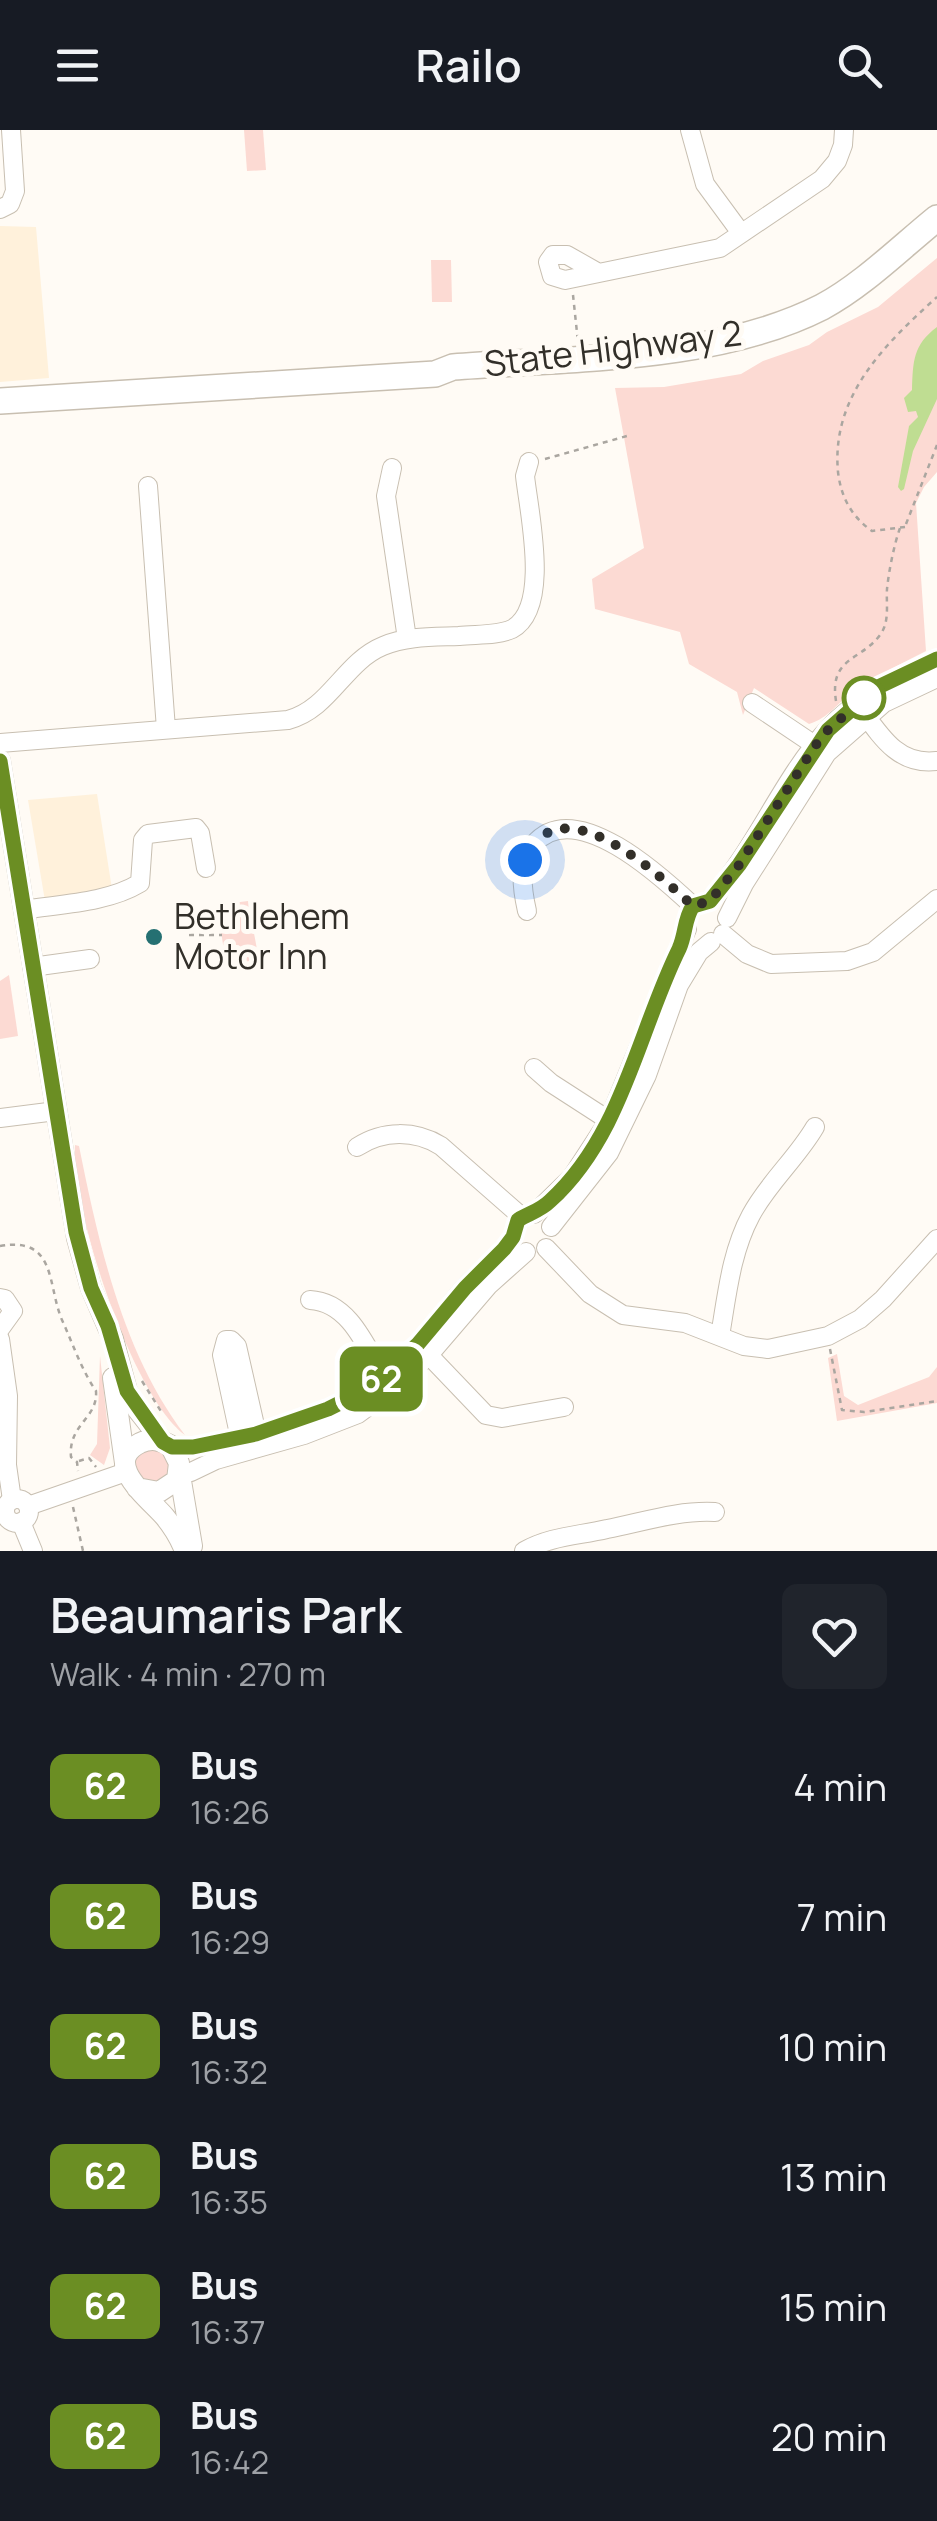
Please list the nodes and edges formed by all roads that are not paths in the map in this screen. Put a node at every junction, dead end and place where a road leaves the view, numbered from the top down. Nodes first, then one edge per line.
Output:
1 (11, 130) edge
2 (690, 130) edge
3 (844, 130) edge
4 (0, 209) edge
5 (937, 218) edge
6 (740, 233) junction
7 (937, 236) edge
8 (597, 272) junction
9 (435, 374) junction
10 (0, 401) edge
11 (528, 462) road end
12 (392, 468) dead end
13 (148, 486) dead end
14 (407, 639) junction
15 (937, 660) edge
16 (937, 678) edge
17 (752, 703) dead end
18 (854, 709) junction
19 (166, 729) junction
20 (0, 743) edge
21 (821, 750) junction
22 (0, 761) edge
23 (937, 761) edge
24 (206, 868) dead end
25 (937, 899) edge
26 (701, 904) junction
27 (23, 910) junction
28 (527, 911) dead end
29 (687, 928) junction
30 (721, 931) junction
31 (90, 959) dead end
32 (32, 967) junction
33 (534, 1068) dead end
34 (56, 1111) junction
35 (0, 1118) edge
36 (615, 1124) junction
37 (816, 1127) dead end
38 (357, 1147) dead end
39 (528, 1215) junction
40 (551, 1226) junction
41 (513, 1237) junction
42 (937, 1239) edge
43 (546, 1248) junction
44 (526, 1252) junction
45 (0, 1298) edge
46 (310, 1300) dead end
47 (100, 1310) junction
48 (0, 1329) edge
49 (720, 1336) junction
50 (0, 1340) edge
51 (423, 1349) junction
52 (388, 1383) junction
53 (564, 1407) dead end
54 (167, 1444) junction
55 (250, 1444) junction
56 (123, 1473) junction
57 (180, 1474) junction
58 (13, 1512) edge
59 (715, 1512) dead end
60 (33, 1551) edge
61 (184, 1551) edge
62 (194, 1551) edge
63 (524, 1551) edge

1 - 4 street
2 - 6 street
3 - 6 street
5 - 9 highway, State Highway 2
6 - 8 street
7 - 9 highway, State Highway 2
8 - 8 street
9 - 10 highway, State Highway 2
11 - 14 street
12 - 14 street
13 - 19 street
14 - 19 street
15 - 18 street
16 - 18 street
17 - 21 street
18 - 21 street
18 - 23 street
19 - 20 street
21 - 26 street
21 - 30 street
22 - 27 main road
24 - 27 street
25 - 30 street
26 - 28 street
26 - 29 street
26 - 30 street
27 - 32 main road
29 - 30 street
29 - 36 street
30 - 36 street
31 - 32 street
32 - 34 main road
33 - 36 street
34 - 35 street
34 - 47 main road
36 - 39 street
36 - 40 street
37 - 49 street
38 - 39 street
39 - 40 street
39 - 41 street
40 - 43 street
41 - 44 street
41 - 51 street
42 - 49 street
43 - 44 street
43 - 49 street
44 - 51 street
45 - 48 street
46 - 52 street
47 - 54 main road
47 - 56 main road
50 - 58 street
51 - 52 street
51 - 53 street
52 - 55 street
54 - 55 street
54 - 56 main road
54 - 57 main road
55 - 57 street
56 - 57 main road
56 - 58 street
56 - 61 main road
57 - 62 main road
58 - 60 street
59 - 63 street

